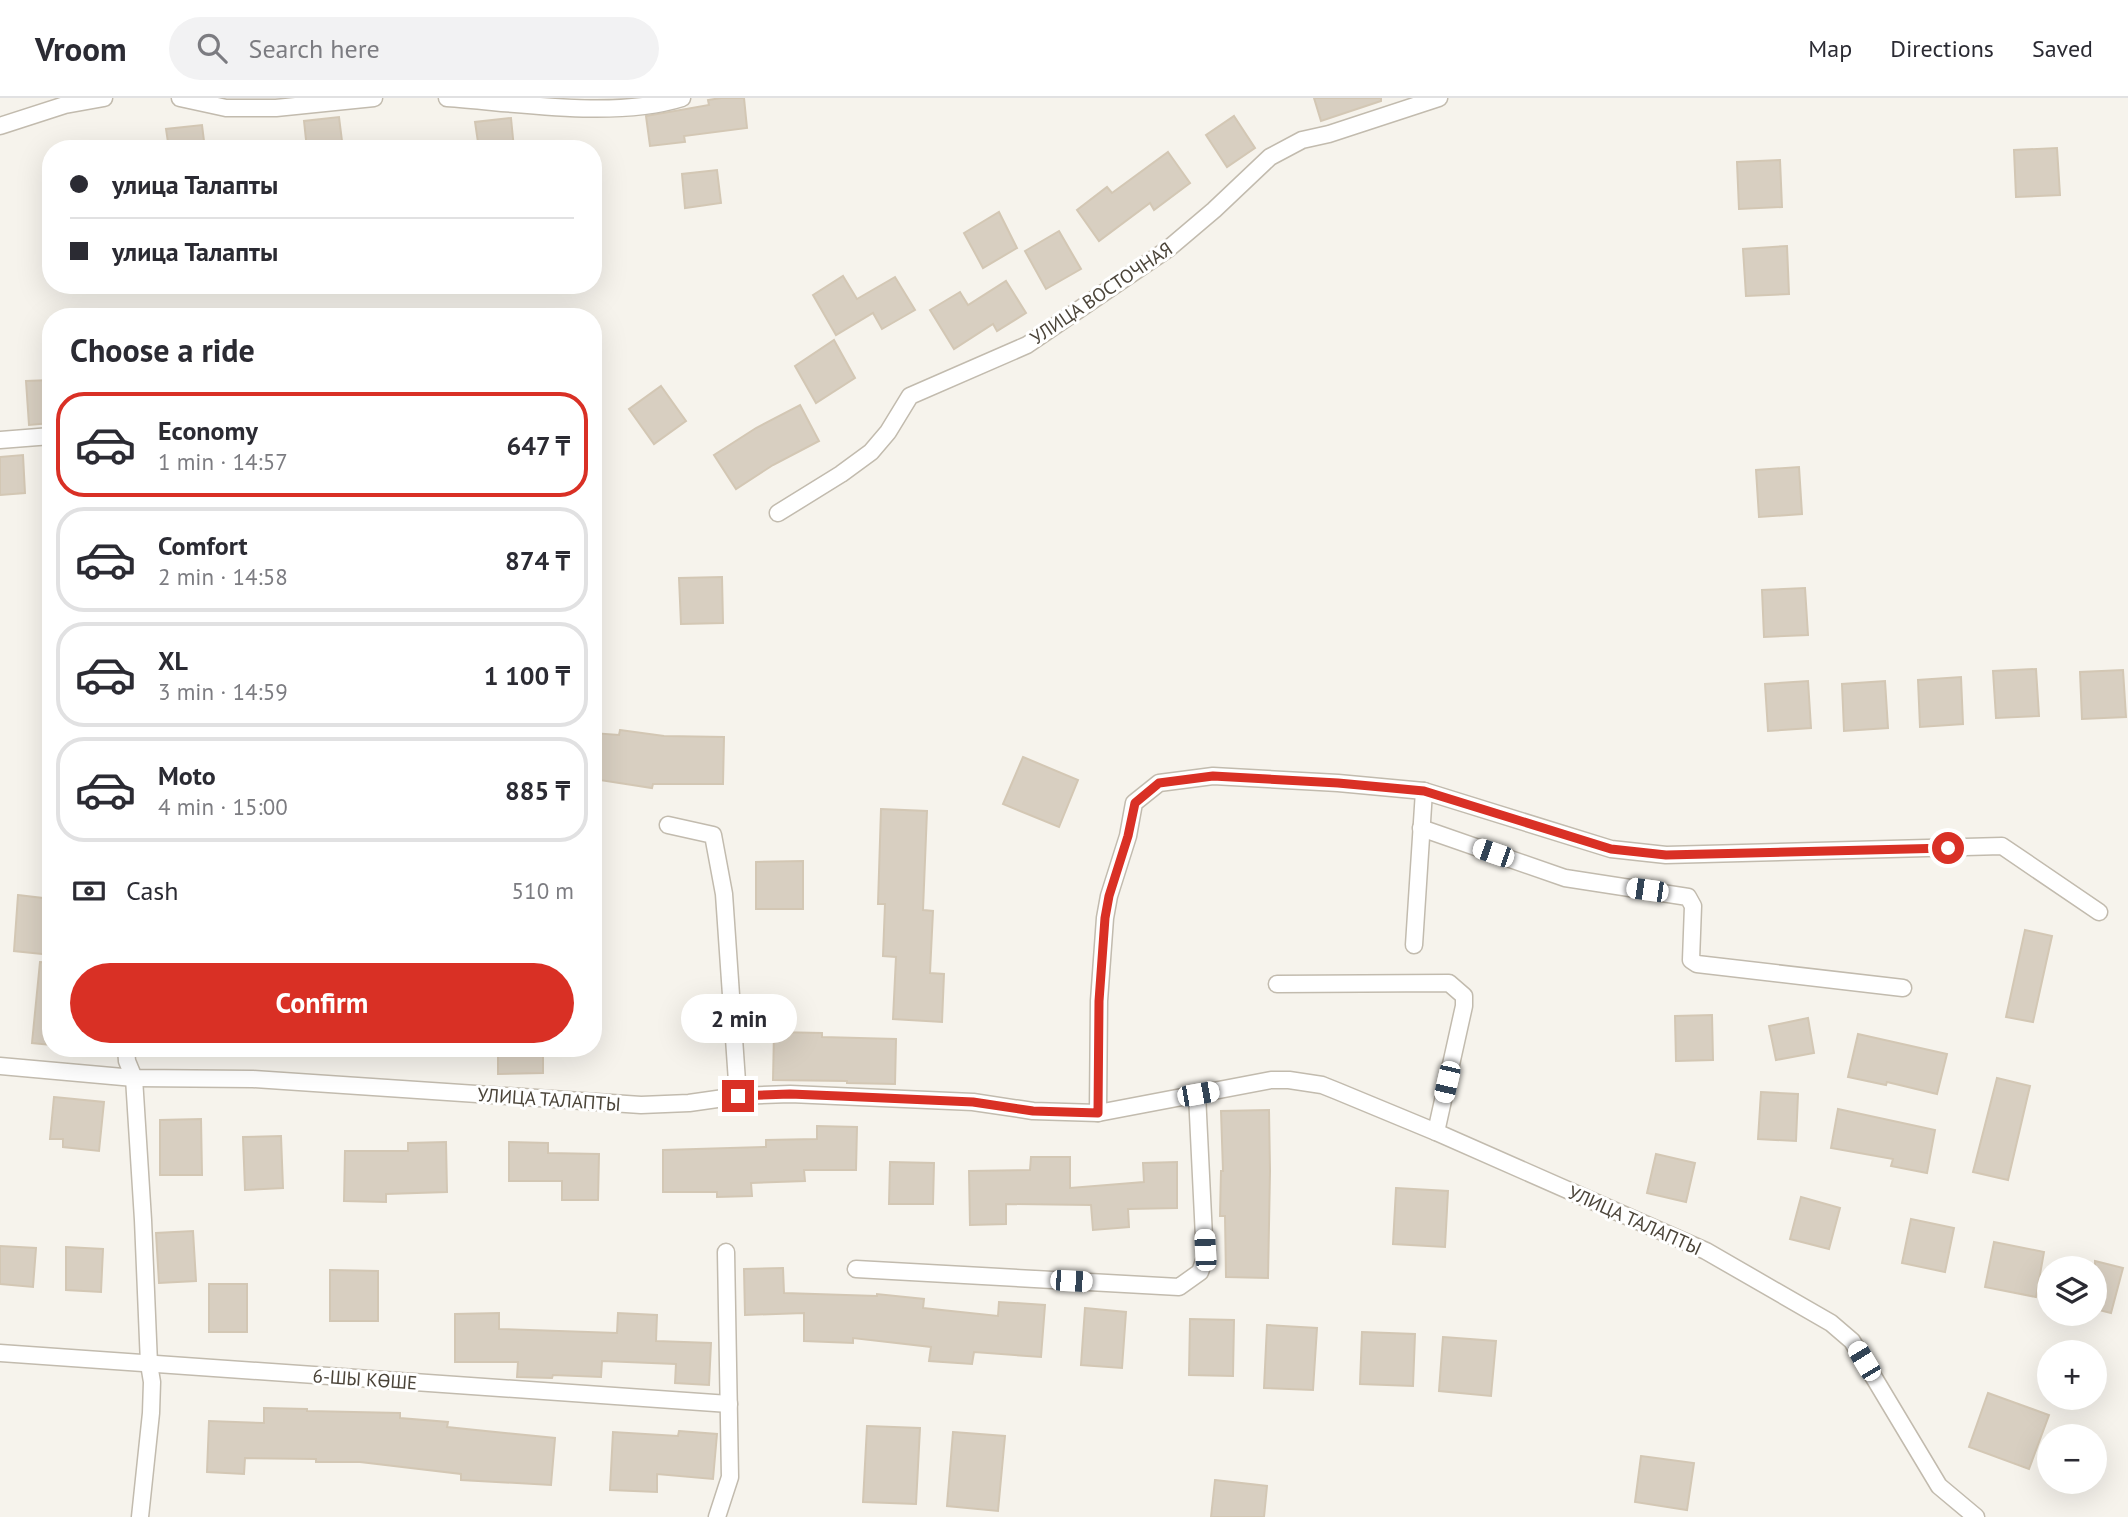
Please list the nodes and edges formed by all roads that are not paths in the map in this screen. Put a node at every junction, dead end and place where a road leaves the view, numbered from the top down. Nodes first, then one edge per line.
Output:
1 (104, 98) edge
2 (180, 98) edge
3 (374, 98) edge
4 (447, 98) edge
5 (682, 98) edge
6 (1438, 98) edge
7 (0, 126) edge
8 (42, 437) edge
9 (0, 440) edge
10 (778, 513) dead end
11 (1424, 791) junction
12 (668, 825) dead end
13 (1422, 828) junction
14 (2099, 912) dead end
15 (1414, 945) dead end
16 (1277, 984) dead end
17 (1903, 988) dead end
18 (127, 1057) edge
19 (0, 1066) edge
20 (134, 1078) junction
21 (1198, 1094) junction
22 (738, 1096) junction
23 (1098, 1113) junction
24 (1436, 1132) junction
25 (726, 1252) dead end
26 (856, 1269) dead end
27 (0, 1353) edge
28 (149, 1364) junction
29 (729, 1404) junction
30 (140, 1517) edge
31 (717, 1517) edge
32 (1976, 1517) edge

1 - 7 street
2 - 3 street
4 - 5 street
6 - 10 street, УЛИЦА ВОСТОЧНАЯ
8 - 9 street
11 - 13 street
11 - 14 street
11 - 23 street
12 - 22 street
13 - 15 street
13 - 17 street
16 - 24 street
18 - 20 street
19 - 20 street, УЛИЦА ТАЛАПТЫ
20 - 22 street, УЛИЦА ТАЛАПТЫ
20 - 28 street
21 - 23 street, УЛИЦА ТАЛАПТЫ
21 - 24 street, УЛИЦА ТАЛАПТЫ
21 - 26 street
22 - 23 street, УЛИЦА ТАЛАПТЫ
24 - 32 street, УЛИЦА ТАЛАПТЫ
25 - 29 street
27 - 28 street, 6-ШЫ КӨШЕ
28 - 29 street, 6-ШЫ КӨШЕ
28 - 30 street
29 - 31 street

